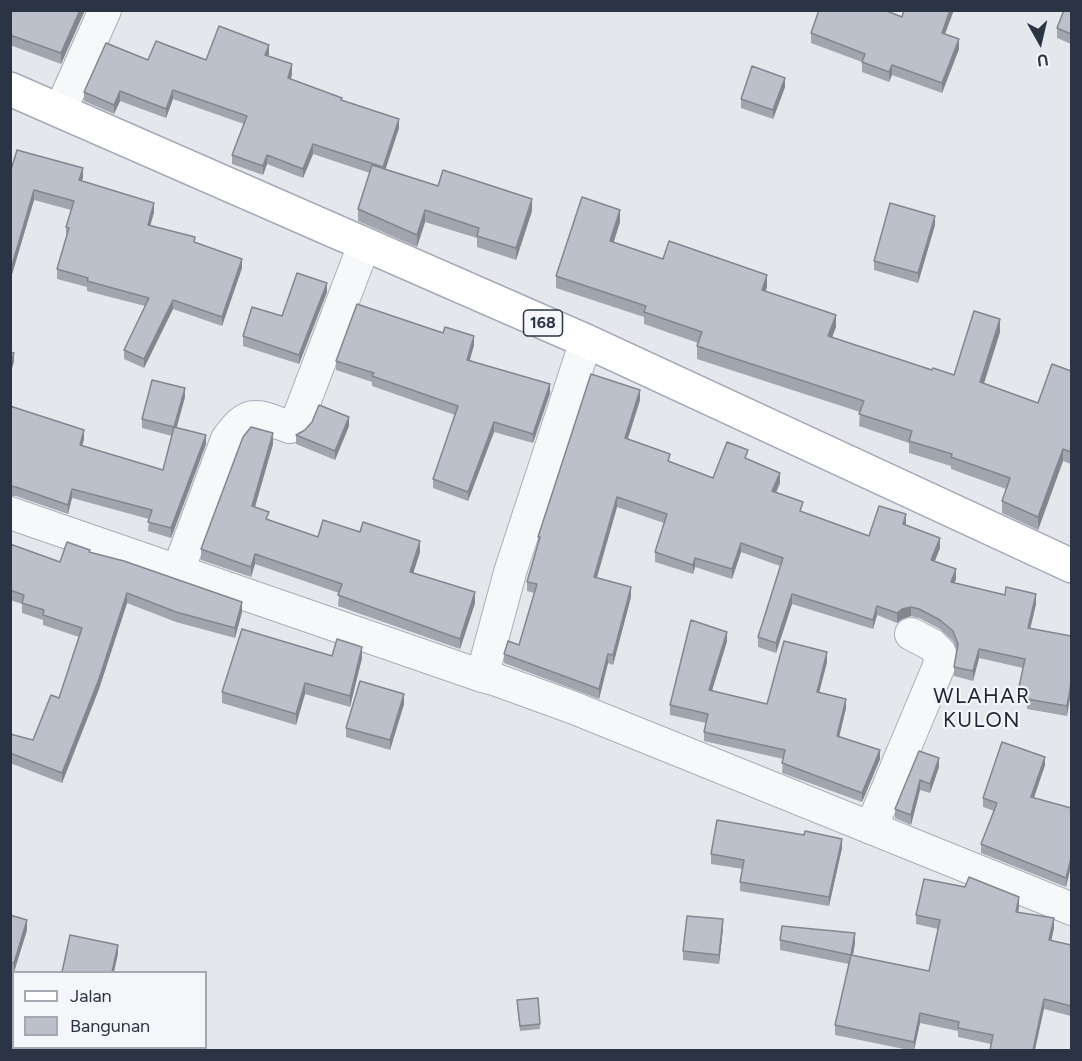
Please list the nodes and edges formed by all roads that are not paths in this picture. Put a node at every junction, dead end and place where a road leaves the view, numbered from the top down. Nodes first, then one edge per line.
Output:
1 (105, 10) edge
2 (10, 89) edge
3 (60, 111) junction
4 (364, 245) junction
5 (586, 341) junction
6 (10, 513) edge
7 (1071, 566) edge
8 (178, 571) junction
9 (911, 634) dead end
10 (482, 676) junction
11 (871, 828) junction
12 (1071, 909) edge

1 - 3 street
2 - 3 main road, 168
3 - 4 main road, 168
4 - 5 main road, 168
4 - 8 street
5 - 7 main road, 168
5 - 10 street
6 - 8 street
8 - 10 street
9 - 11 street
10 - 11 street
11 - 12 street

